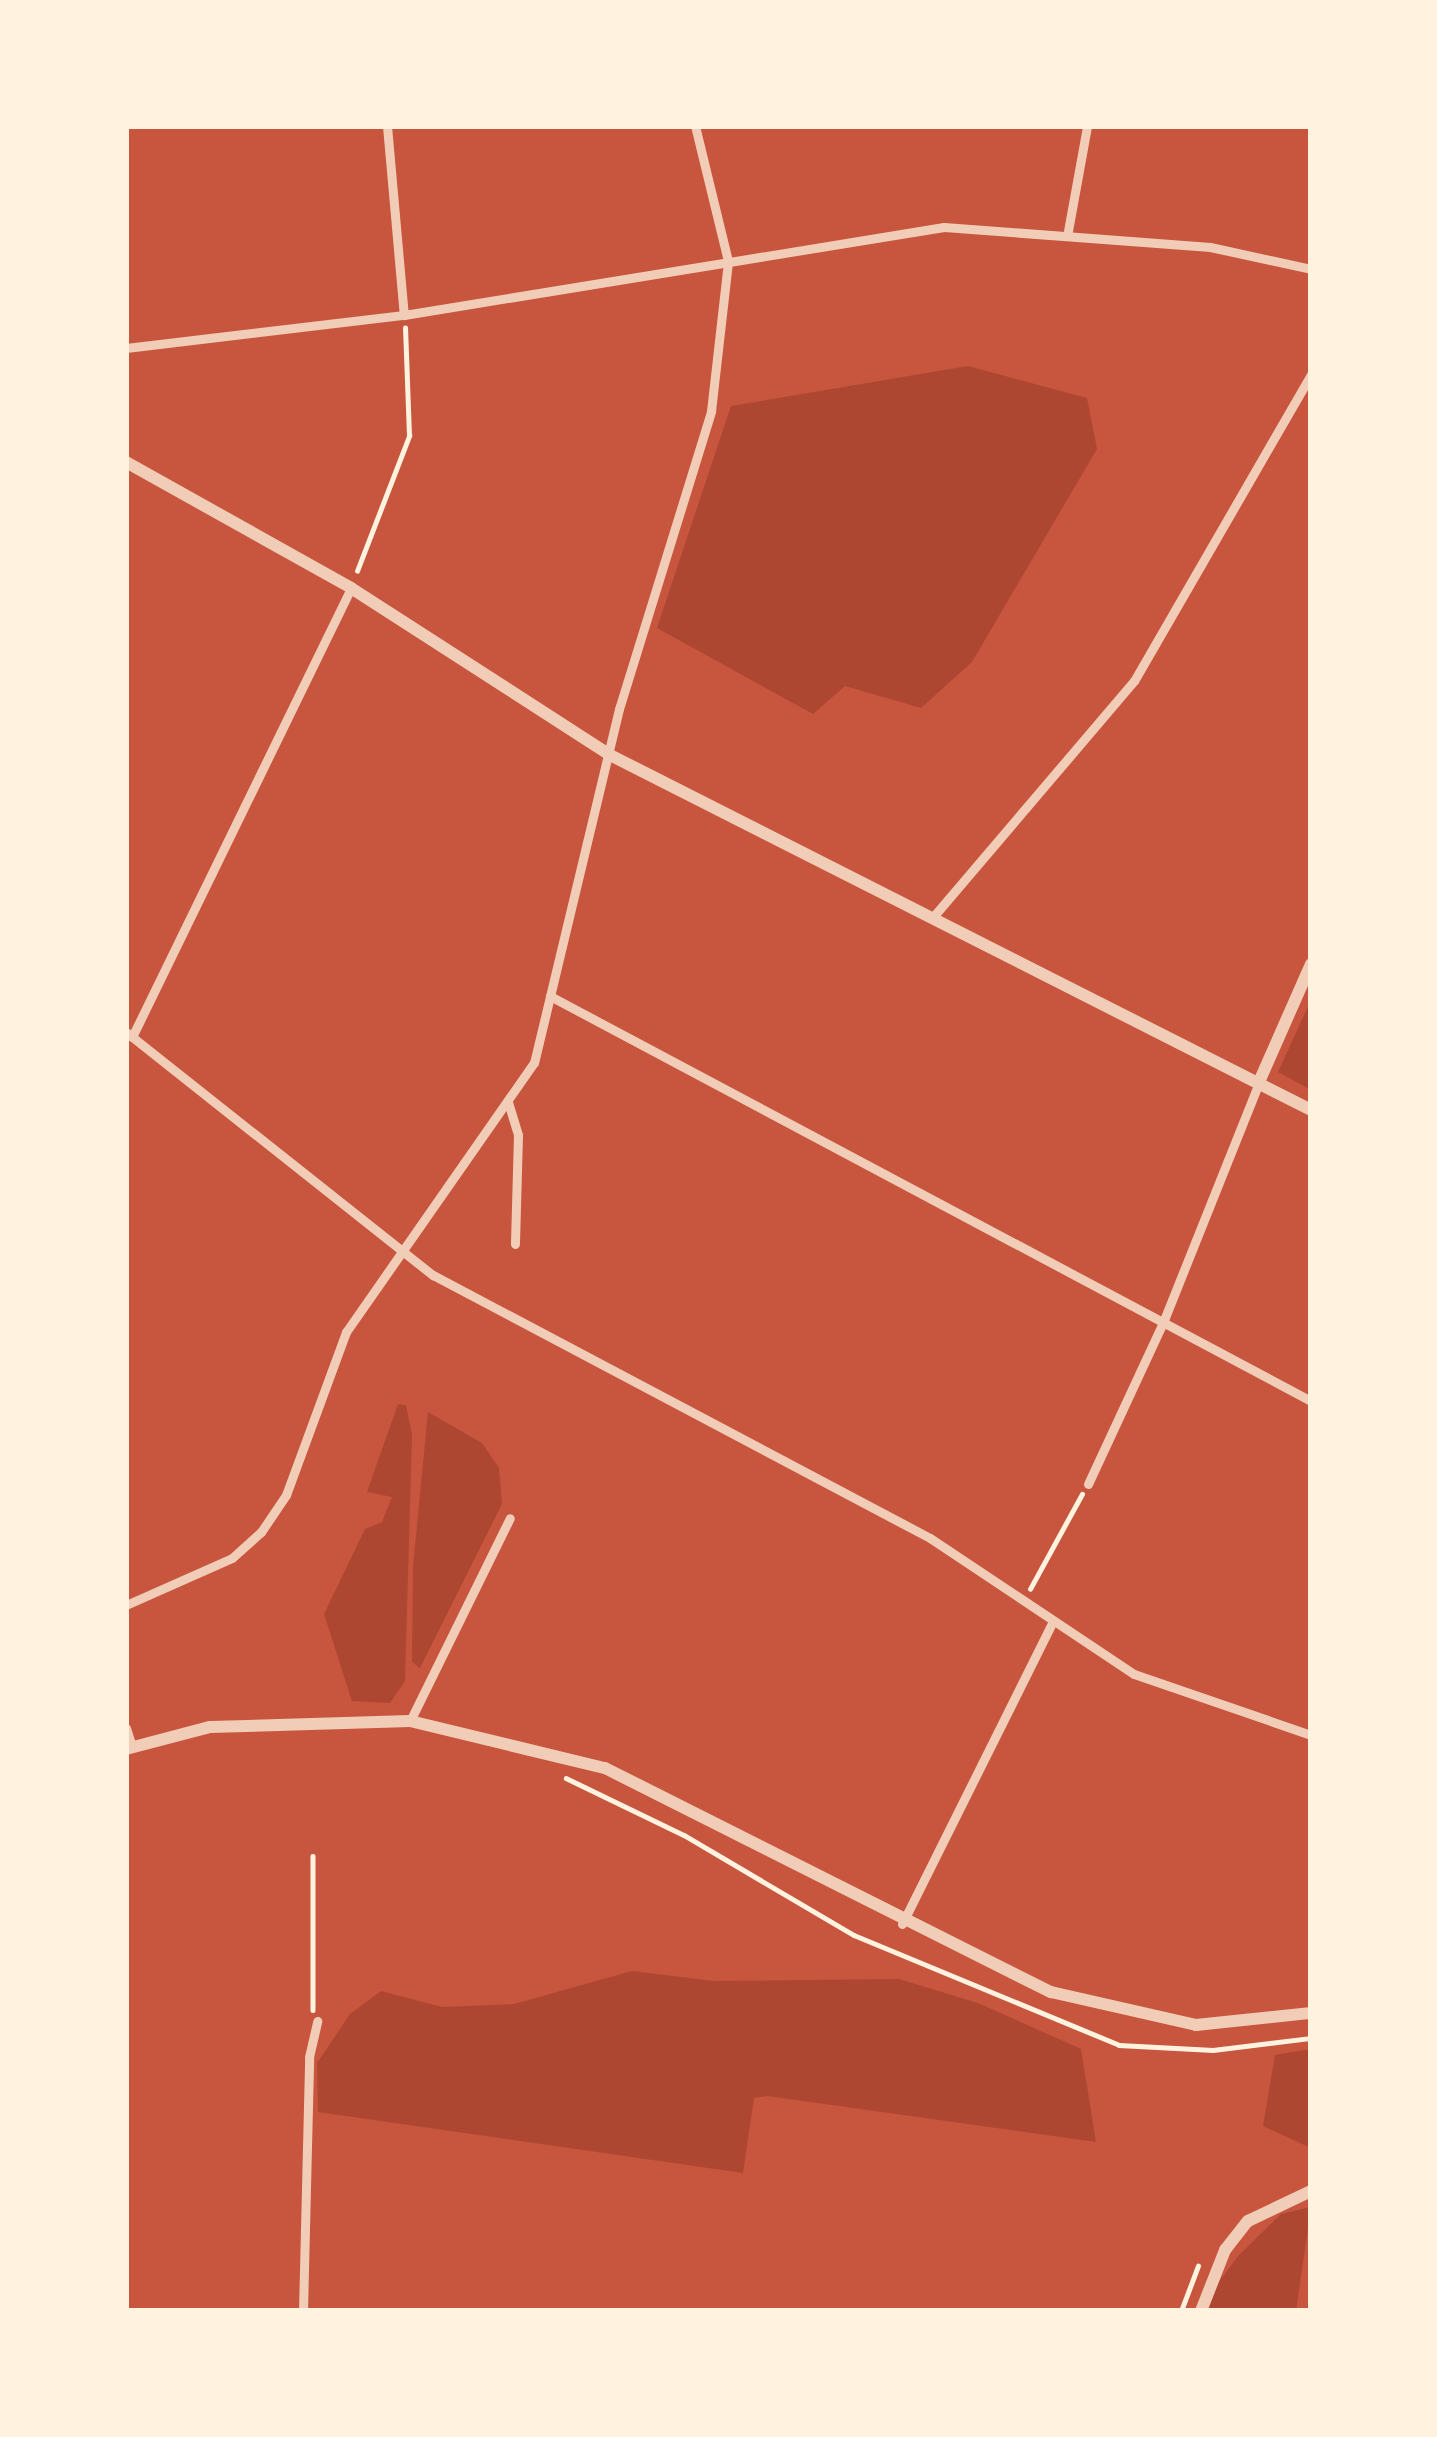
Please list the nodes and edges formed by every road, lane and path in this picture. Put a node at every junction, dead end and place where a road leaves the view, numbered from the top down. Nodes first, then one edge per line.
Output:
1 (387, 126) edge
2 (695, 126) edge
3 (1087, 126) edge
4 (1068, 231) junction
5 (728, 261) junction
6 (1311, 269) edge
7 (404, 315) junction
8 (126, 348) edge
9 (1311, 375) edge
10 (126, 462) edge
11 (351, 587) junction
12 (612, 756) junction
13 (933, 917) junction
14 (1311, 964) edge
15 (550, 996) junction
16 (129, 1034) edge
17 (1258, 1082) junction
18 (508, 1102) junction
19 (1311, 1110) edge
20 (515, 1244) dead end
21 (395, 1251) junction
22 (1165, 1320) junction
23 (1311, 1401) edge
24 (1088, 1484) joint
25 (510, 1518) dead end
26 (1024, 1599) junction
27 (126, 1605) edge
28 (1052, 1623) junction
29 (410, 1720) junction
30 (126, 1728) edge
31 (1311, 1735) edge
32 (129, 1748) edge
33 (558, 1774) dead end
34 (313, 1856) dead end
35 (902, 1924) junction
36 (1311, 2013) edge
37 (317, 2021) joint
38 (1311, 2038) edge
39 (1311, 2191) edge
40 (304, 2311) edge
41 (1201, 2311) edge

1 - 7 street
2 - 5 street
3 - 4 street
4 - 5 street
4 - 6 street
5 - 7 street
5 - 12 street
7 - 8 street
7 - 11 path
9 - 13 street
10 - 11 street
11 - 12 street
11 - 16 street
12 - 13 street
12 - 15 street
13 - 17 street
14 - 17 street
15 - 18 street
15 - 22 street
16 - 21 street
17 - 19 street
17 - 22 street
18 - 20 street
18 - 21 street
21 - 26 street
21 - 27 street
22 - 23 street
22 - 24 street
24 - 26 path
25 - 29 street
26 - 28 street
28 - 31 street
28 - 35 street
29 - 32 street
29 - 35 street
30 - 32 street
33 - 38 path
34 - 37 path
35 - 36 street
37 - 40 street
39 - 41 street

